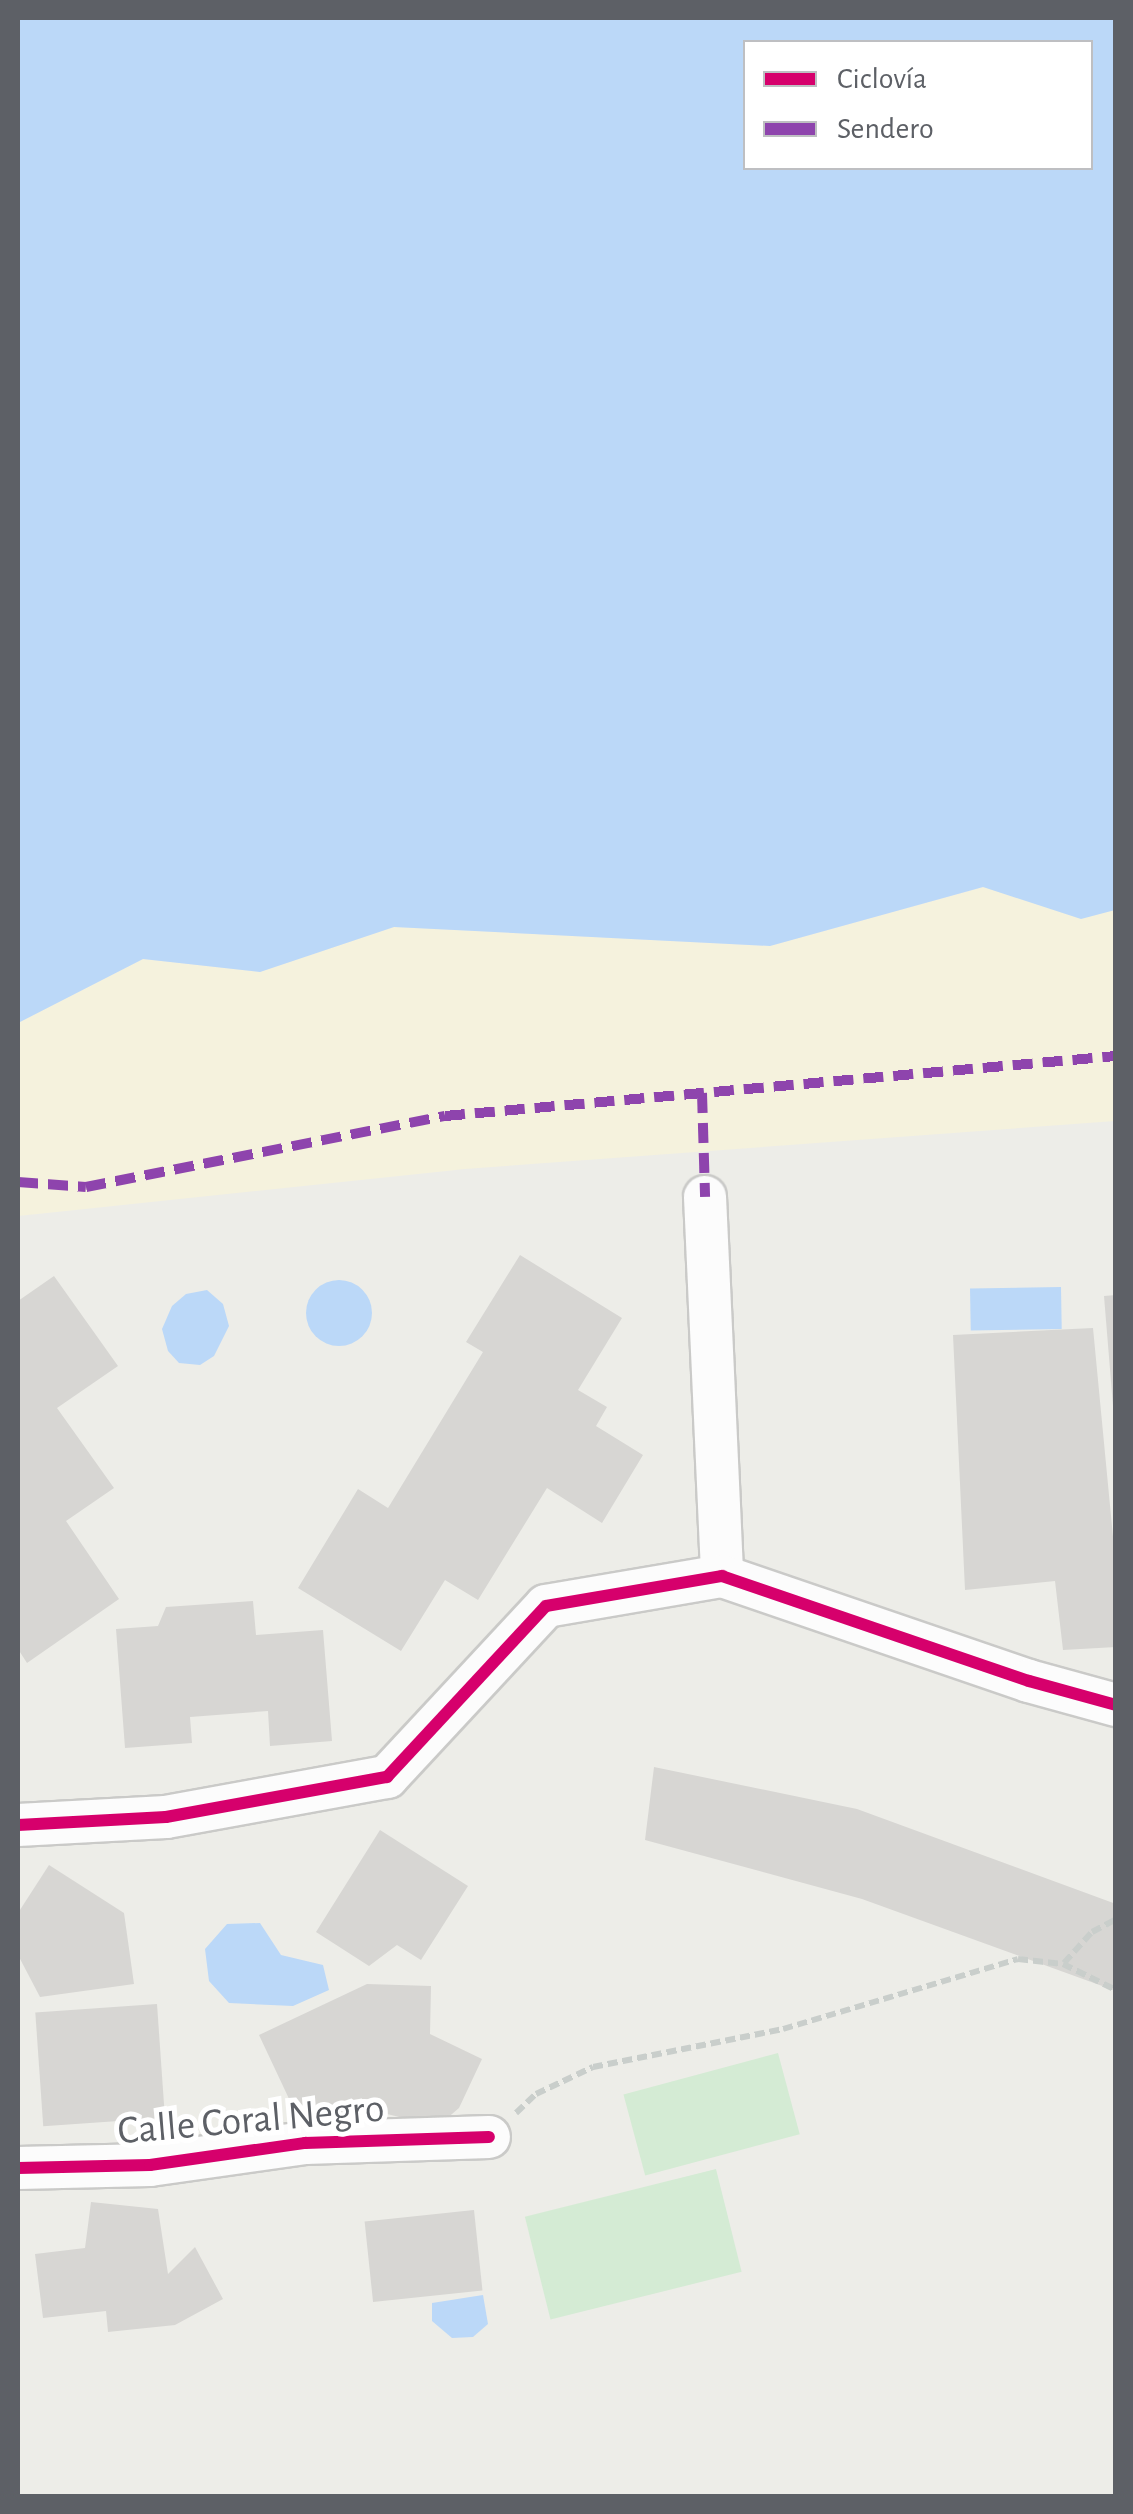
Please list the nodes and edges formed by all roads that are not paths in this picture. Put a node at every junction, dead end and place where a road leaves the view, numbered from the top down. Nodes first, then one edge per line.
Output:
1 (705, 1197) dead end
2 (722, 1576) junction
3 (1116, 1705) edge
4 (18, 1825) edge
5 (489, 2136) road end
6 (18, 2168) edge

1 - 2 street
2 - 3 street
2 - 4 street
5 - 6 street, Calle Coral Negro

